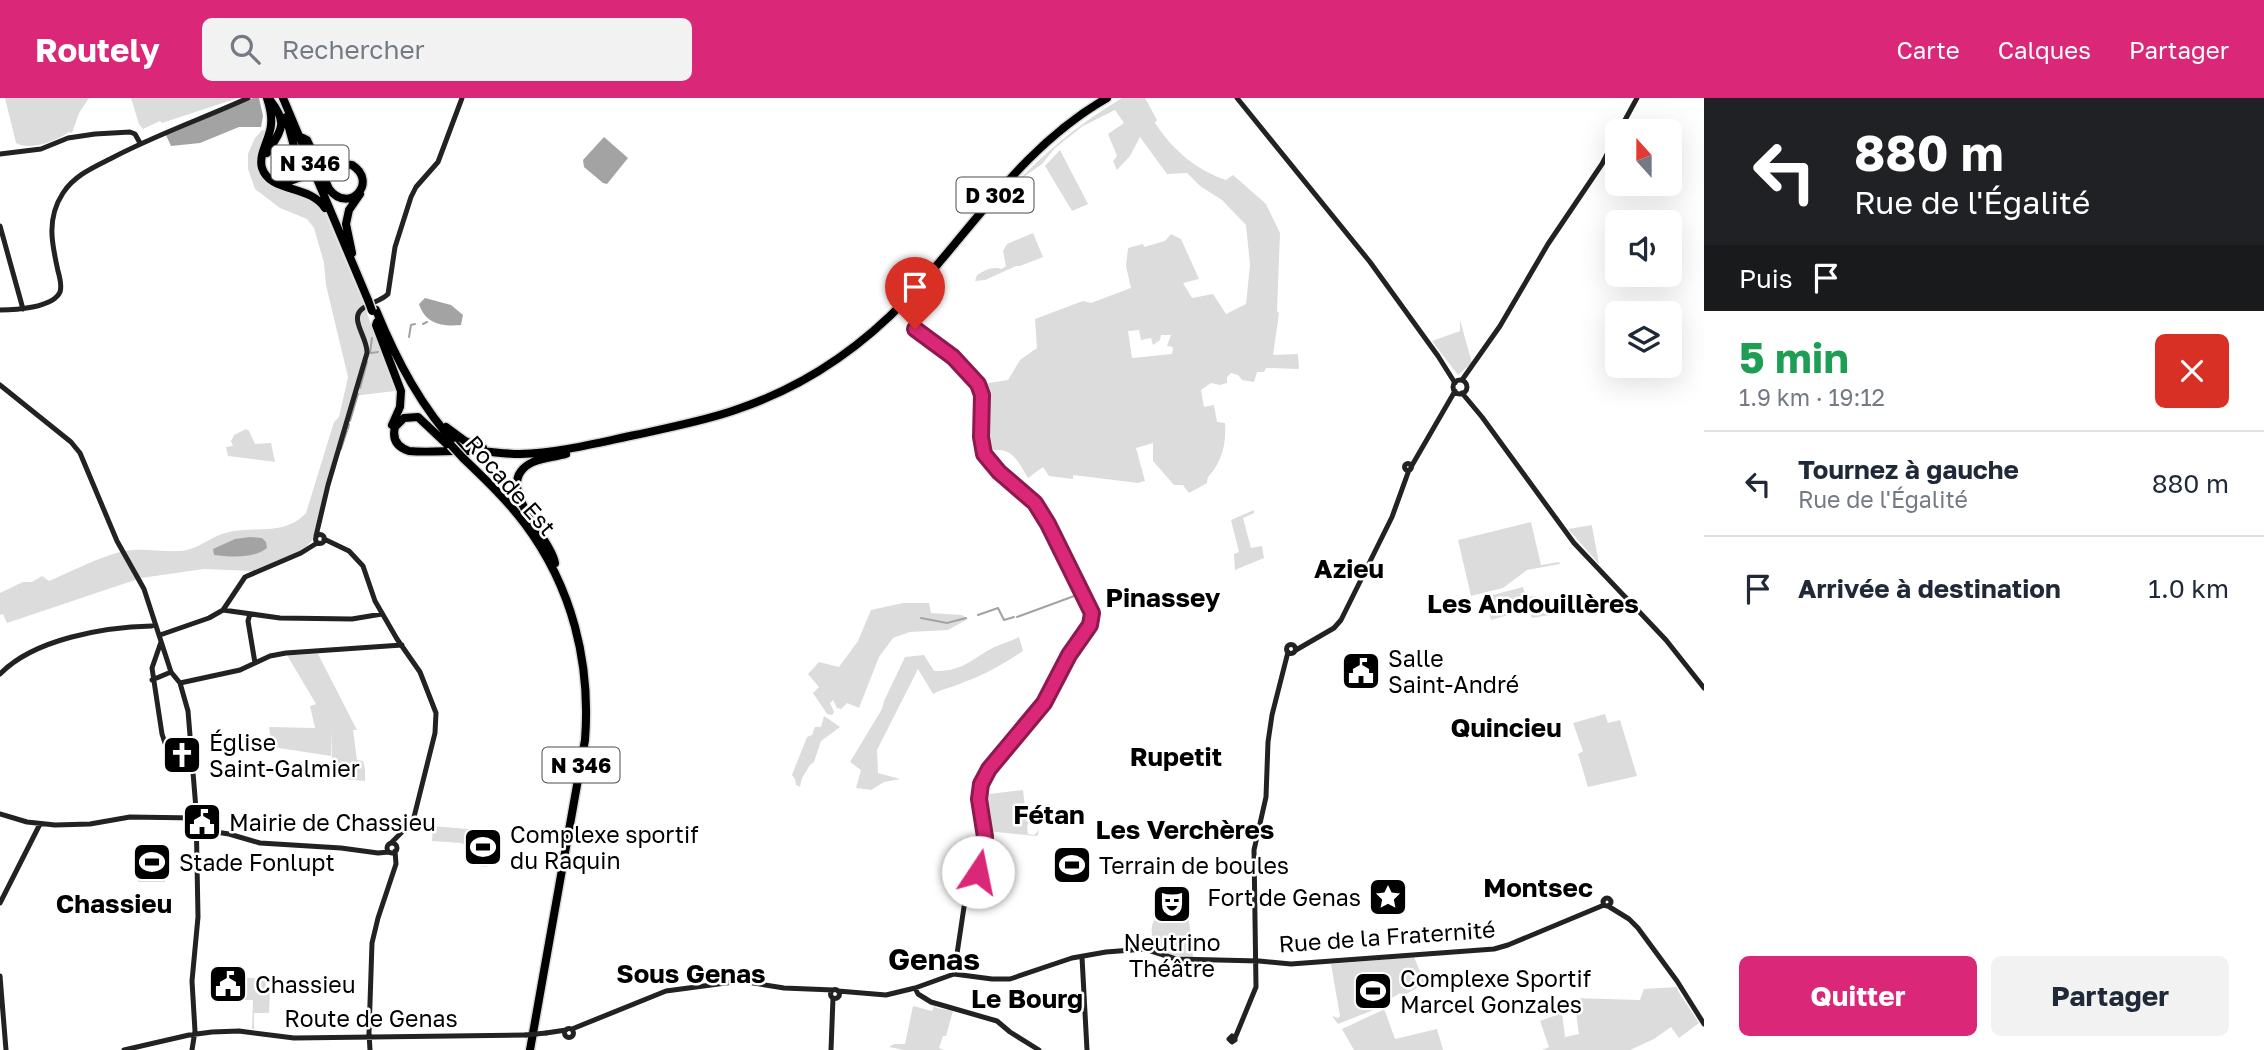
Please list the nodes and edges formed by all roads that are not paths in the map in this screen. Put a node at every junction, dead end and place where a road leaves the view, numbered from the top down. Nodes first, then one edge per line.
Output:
1 (248, 98) edge
2 (267, 98) edge
3 (283, 98) edge
4 (463, 98) edge
5 (1107, 98) edge
6 (1114, 98) edge
7 (1637, 98) edge
8 (1238, 99) edge
9 (274, 119) junction
10 (1626, 119) edge
11 (303, 138) junction
12 (140, 143) junction
13 (0, 154) edge
14 (1605, 157) edge
15 (323, 169) junction
16 (272, 179) junction
17 (0, 226) edge
18 (338, 229) junction
19 (352, 253) junction
20 (369, 299) junction
21 (23, 309) junction
22 (899, 309) junction
23 (0, 310) edge
24 (374, 310) junction
25 (892, 317) junction
26 (377, 322) junction
27 (915, 329) dead end
28 (405, 376) junction
29 (1460, 381) junction
30 (0, 385) edge
31 (1460, 392) junction
32 (582, 450) junction
33 (526, 453) junction
34 (460, 454) junction
35 (320, 539) junction
36 (555, 563) junction
37 (223, 610) junction
38 (250, 614) junction
39 (382, 614) junction
40 (154, 625) junction
41 (161, 643) junction
42 (402, 645) junction
43 (255, 663) junction
44 (171, 672) junction
45 (0, 674) edge
46 (152, 680) junction
47 (180, 683) junction
48 (1704, 688) edge
49 (189, 746) junction
50 (0, 814) edge
51 (196, 818) junction
52 (38, 827) junction
53 (195, 829) junction
54 (391, 848) junction
55 (0, 897) edge
56 (0, 902) edge
57 (1082, 957) junction
58 (1256, 960) junction
59 (954, 974) junction
60 (0, 975) edge
61 (917, 991) junction
62 (835, 995) junction
63 (1, 997) edge
64 (1704, 1024) edge
65 (195, 1033) junction
66 (369, 1037) junction
67 (1233, 1039) dead end
68 (8, 1050) edge
69 (124, 1050) edge
70 (192, 1050) edge
71 (370, 1050) edge
72 (533, 1050) edge
73 (831, 1050) edge
74 (1039, 1050) edge
75 (1087, 1050) edge

1 - 12 street
2 - 9 highway
3 - 11 highway, Rocade Est / N 346
3 - 16 highway
3 - 18 highway, Rocade Est / N 346
4 - 35 street
5 - 22 highway, D 302
6 - 22 highway, D 302
7 - 10 street
8 - 29 street
9 - 16 highway
9 - 16 highway
11 - 15 highway
11 - 19 highway, Rocade Est / N 346
12 - 13 street
12 - 21 street
14 - 29 street
15 - 16 highway, bridge
15 - 19 highway
16 - 18 highway
17 - 21 street
18 - 20 highway, Rocade Est / N 346
19 - 20 highway, Rocade Est / N 346
20 - 24 highway, Rocade Est / N 346, bridge
21 - 23 street
22 - 25 highway, D 302
24 - 26 highway, Rocade Est / N 346
24 - 28 highway, Rocade Est / N 346
25 - 32 highway, D 302
25 - 33 highway, D 302
26 - 32 highway
26 - 34 highway, Rocade Est / N 346
27 - 59 street
28 - 33 highway
28 - 34 highway, Rocade Est / N 346
29 - 31 street
29 - 31 street
30 - 40 street
31 - 48 street
31 - 58 street
32 - 36 highway
33 - 34 highway
34 - 36 highway, Rocade Est / N 346
34 - 72 highway, Rocade Est / N 346
35 - 37 street
35 - 39 street
36 - 72 highway, Rocade Est / N 346
37 - 38 street
37 - 41 street
38 - 39 street
38 - 43 street
39 - 42 street
40 - 41 street
40 - 45 street
41 - 44 street
41 - 46 street
42 - 43 street
42 - 54 street
43 - 47 street
44 - 46 street
44 - 47 street
46 - 49 street
47 - 49 street
49 - 51 street
50 - 52 street
51 - 52 street
51 - 53 street
52 - 55 street
52 - 56 street
53 - 54 street
53 - 65 street
54 - 66 street
57 - 58 street, Rue de la Fraternité
57 - 59 street, Rue de la Fraternité
57 - 75 street
58 - 64 street, Rue de la Fraternité
58 - 67 street
59 - 61 street
60 - 63 street
61 - 62 street
61 - 74 street
62 - 66 street, Route de Genas, bridge
62 - 73 street
63 - 68 street
65 - 66 street, Route de Genas
65 - 69 street, Route de Genas
65 - 70 street
66 - 71 street

